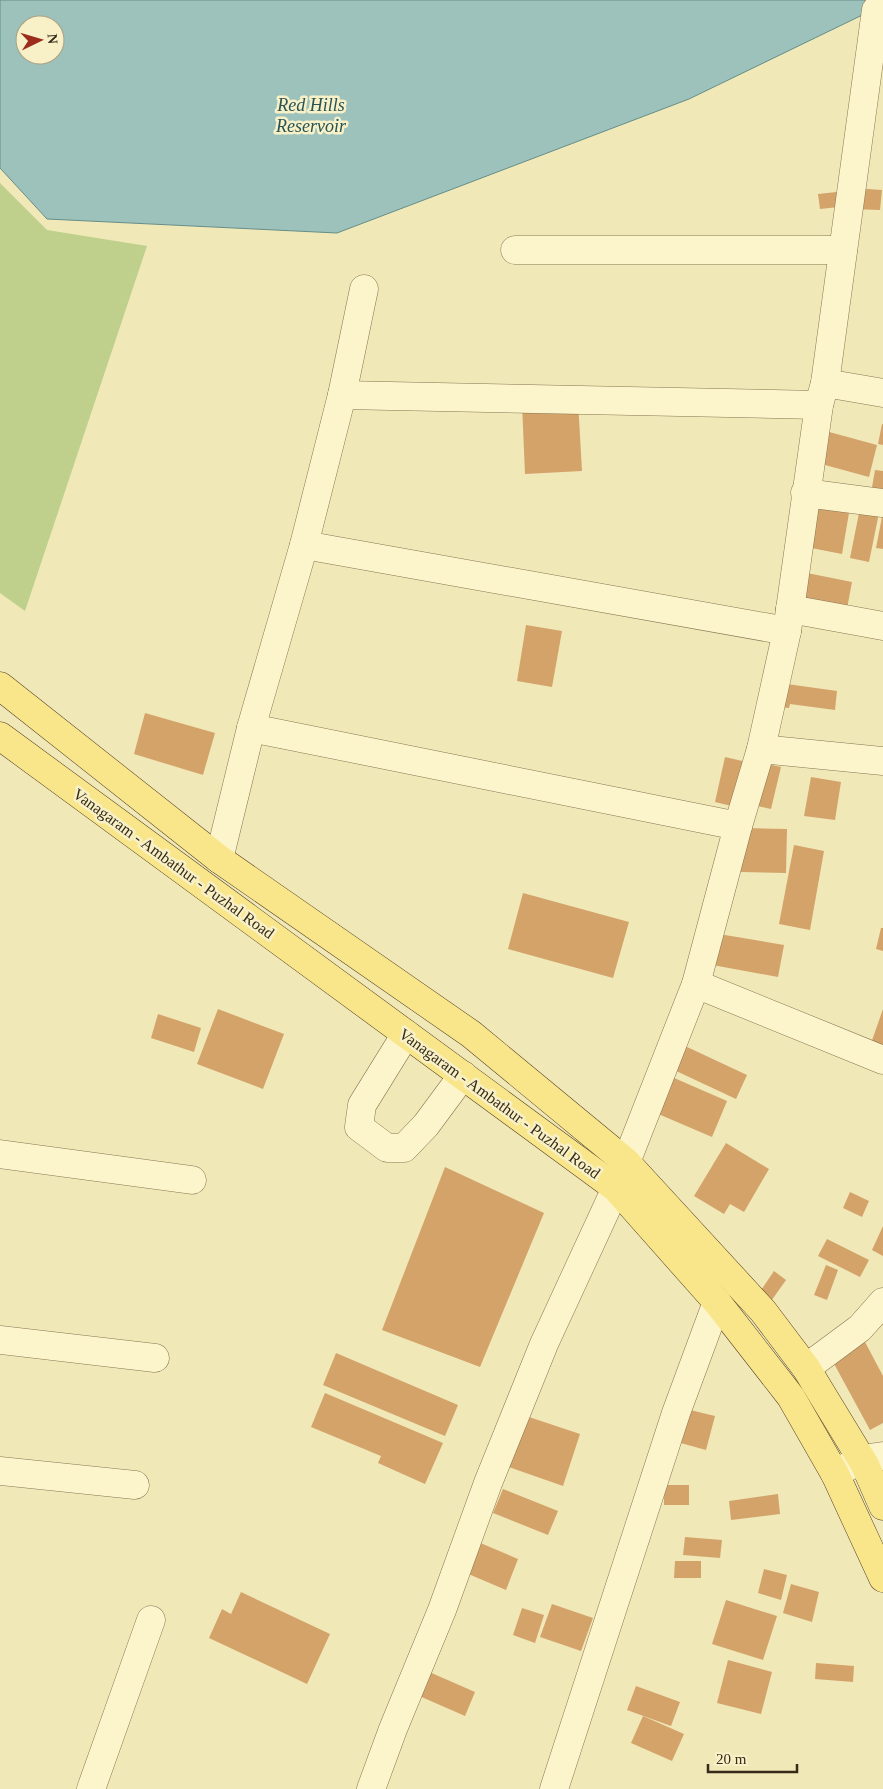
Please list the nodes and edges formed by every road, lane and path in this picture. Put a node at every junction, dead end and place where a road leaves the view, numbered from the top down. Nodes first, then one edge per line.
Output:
1 (876, 10) dead end
2 (515, 250) dead end
3 (843, 250) junction
4 (364, 289) dead end
5 (883, 393) edge
6 (822, 394) junction
7 (342, 396) junction
8 (806, 493) junction
9 (883, 503) edge
10 (304, 545) junction
11 (788, 620) junction
12 (883, 626) edge
13 (0, 686) edge
14 (251, 728) junction
15 (0, 736) edge
16 (762, 749) junction
17 (883, 761) edge
18 (738, 826) junction
19 (219, 859) junction
20 (390, 977) junction
21 (696, 984) junction
22 (372, 1008) junction
23 (406, 1034) junction
24 (883, 1060) edge
25 (462, 1075) junction
26 (0, 1154) edge
27 (626, 1162) junction
28 (192, 1180) dead end
29 (616, 1188) junction
30 (717, 1302) junction
31 (883, 1302) edge
32 (0, 1340) edge
33 (155, 1358) dead end
34 (806, 1368) junction
35 (872, 1458) edge
36 (0, 1471) edge
37 (835, 1474) junction
38 (135, 1485) dead end
39 (883, 1506) edge
40 (883, 1578) edge
41 (151, 1620) dead end
42 (91, 1789) edge
43 (371, 1789) edge
44 (554, 1789) edge

1 - 3 street
2 - 3 street
3 - 6 street
4 - 7 street
5 - 6 street
6 - 7 street
6 - 8 street
7 - 10 street
8 - 9 street
8 - 11 street
10 - 11 street
10 - 14 street
11 - 12 street
11 - 16 street
13 - 19 main road
14 - 18 street
14 - 19 street
15 - 22 main road, Vanagaram - Ambathur - Puzhal Road
16 - 17 street
16 - 18 street
18 - 21 street
19 - 20 main road
20 - 22 main road
20 - 27 main road
21 - 24 street
21 - 27 street
22 - 23 main road, Vanagaram - Ambathur - Puzhal Road
23 - 25 main road, Vanagaram - Ambathur - Puzhal Road
23 - 25 street
25 - 29 main road, Vanagaram - Ambathur - Puzhal Road
26 - 28 street
27 - 29 street
27 - 34 main road
29 - 30 main road, Vanagaram - Ambathur - Puzhal Road
29 - 43 street
30 - 37 main road, Vanagaram - Ambathur - Puzhal Road
30 - 44 street
31 - 34 street
32 - 33 street
34 - 35 main road
35 - 37 street
35 - 39 main road
36 - 38 street
37 - 40 main road, Vanagaram - Ambathur - Puzhal Road
41 - 42 street

